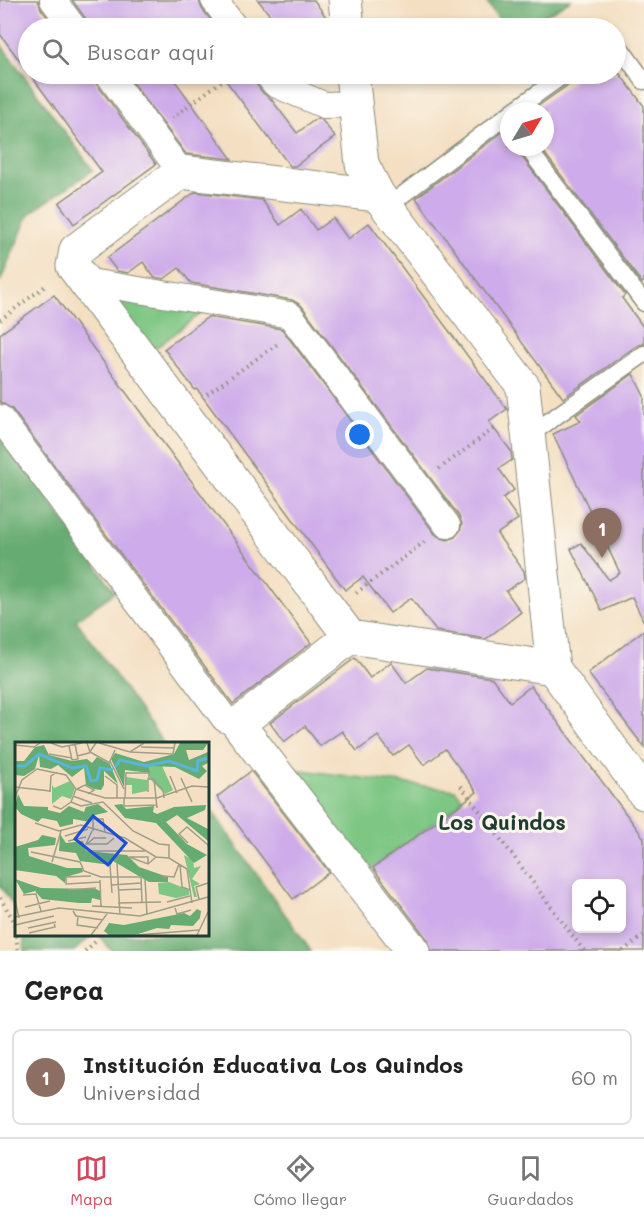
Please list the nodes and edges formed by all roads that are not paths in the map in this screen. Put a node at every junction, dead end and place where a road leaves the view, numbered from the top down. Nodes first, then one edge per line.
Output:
1 (52, 0) edge
2 (214, 0) edge
3 (345, 0) edge
4 (66, 18) edge
5 (228, 18) edge
6 (347, 18) edge
7 (626, 57) edge
8 (644, 81) edge
9 (116, 84) edge
10 (275, 84) edge
11 (552, 84) edge
12 (354, 89) edge
13 (528, 102) edge
14 (500, 122) edge
15 (534, 156) edge
16 (181, 172) junction
17 (383, 200) junction
18 (78, 274) junction
19 (644, 303) edge
20 (644, 354) edge
21 (0, 418) edge
22 (527, 420) junction
23 (447, 525) road end
24 (340, 624) junction
25 (553, 668) junction
26 (238, 724) junction
27 (644, 793) edge
28 (413, 951) edge

1 - 4 street
2 - 5 street
3 - 6 street
7 - 8 lane
9 - 16 street
10 - 12 street
11 - 13 lane
12 - 17 street
14 - 17 lane
15 - 19 lane
16 - 17 street
16 - 18 street
17 - 22 street
18 - 23 street
18 - 24 street
20 - 22 lane
21 - 26 street
22 - 25 street
24 - 25 street
24 - 26 street
25 - 27 street
26 - 28 street

